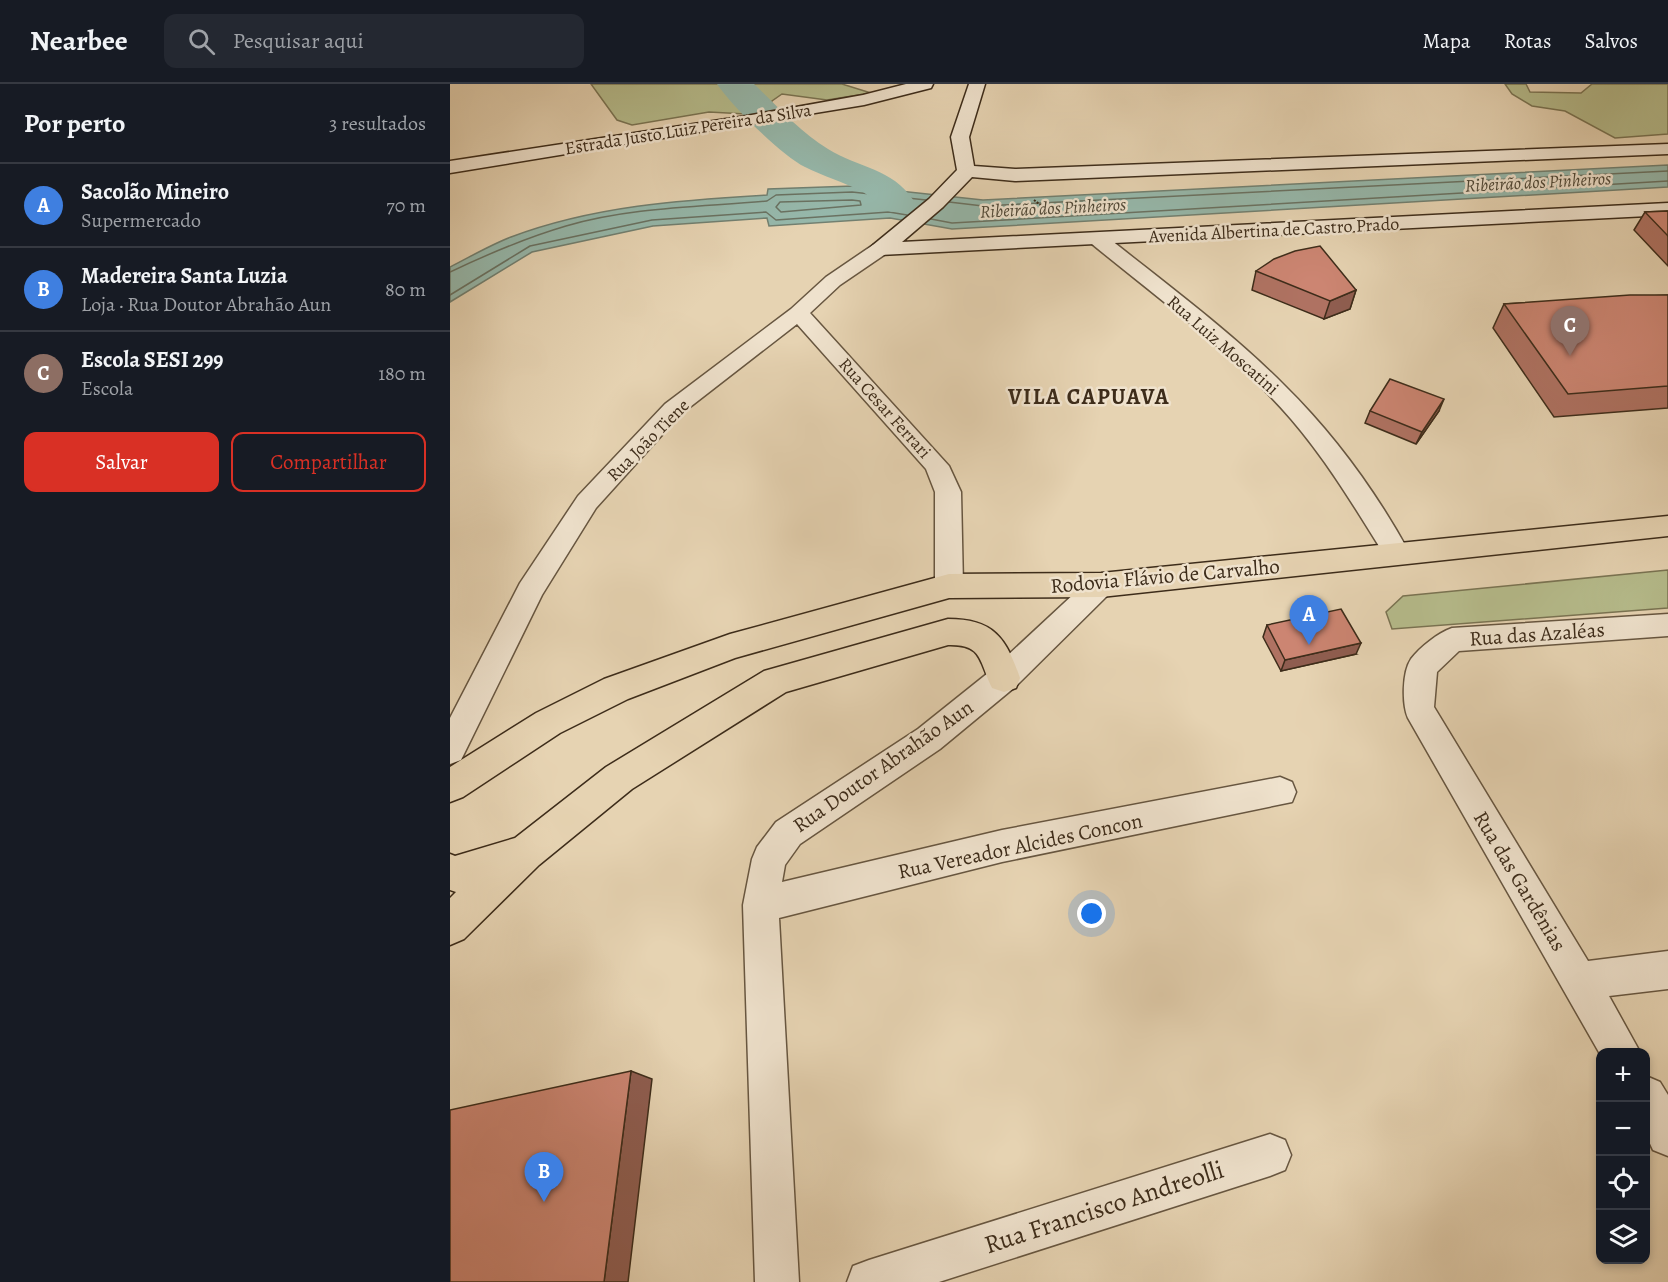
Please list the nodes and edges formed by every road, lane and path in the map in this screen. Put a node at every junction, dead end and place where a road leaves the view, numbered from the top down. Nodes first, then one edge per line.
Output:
1 (926, 84) edge
2 (977, 84) edge
3 (1668, 149) edge
4 (450, 167) edge
5 (963, 175) junction
6 (1668, 209) edge
7 (1099, 240) junction
8 (880, 249) junction
9 (798, 313) junction
10 (1668, 525) edge
11 (1396, 552) junction
12 (1101, 585) junction
13 (949, 586) junction
14 (945, 620) junction
15 (1668, 625) edge
16 (1004, 678) junction
17 (776, 681) junction
18 (1419, 709) joint
19 (450, 750) edge
20 (450, 786) edge
21 (1280, 792) dead end
22 (526, 852) junction
23 (450, 872) edge
24 (761, 906) junction
25 (450, 925) edge
26 (1668, 970) edge
27 (1580, 981) junction
28 (1618, 1048) edge
29 (1649, 1102) edge
30 (1668, 1135) edge
31 (1270, 1155) dead end
32 (777, 1282) edge
33 (869, 1282) edge

1 - 4 main road, Estrada Justo Luiz Pereira da Silva
2 - 5 main road
3 - 5 main road
5 - 8 main road, Rua João Tiene
6 - 7 main road, Avenida Albertina de Castro Prado
7 - 8 main road, Avenida Albertina de Castro Prado
7 - 11 street, Rua Luiz Moscatini
8 - 9 street, Rua João Tiene
9 - 13 street, Rua Cesar Ferrari
9 - 19 street, Rua João Tiene
10 - 11 main road, Rodovia Flávio de Carvalho
11 - 12 main road, Rodovia Flávio de Carvalho
12 - 13 main road, Rodovia Flávio de Carvalho
12 - 14 main road
12 - 16 street, Rua Doutor Abrahão Aun
13 - 14 main road
13 - 20 main road, Rodovia Flávio de Carvalho
14 - 17 main road
15 - 18 street, Rua das Azaléas
16 - 17 main road
16 - 24 street, Rua Doutor Abrahão Aun
17 - 22 main road
18 - 27 street, Rua das Gardênias
21 - 24 street, Rua Vereador Alcides Concon
22 - 23 main road
22 - 25 main road
24 - 32 street, Rua Doutor Abrahão Aun
26 - 27 street
27 - 28 street, Rua das Gardênias
29 - 30 street
31 - 33 street, Rua Francisco Andreolli

